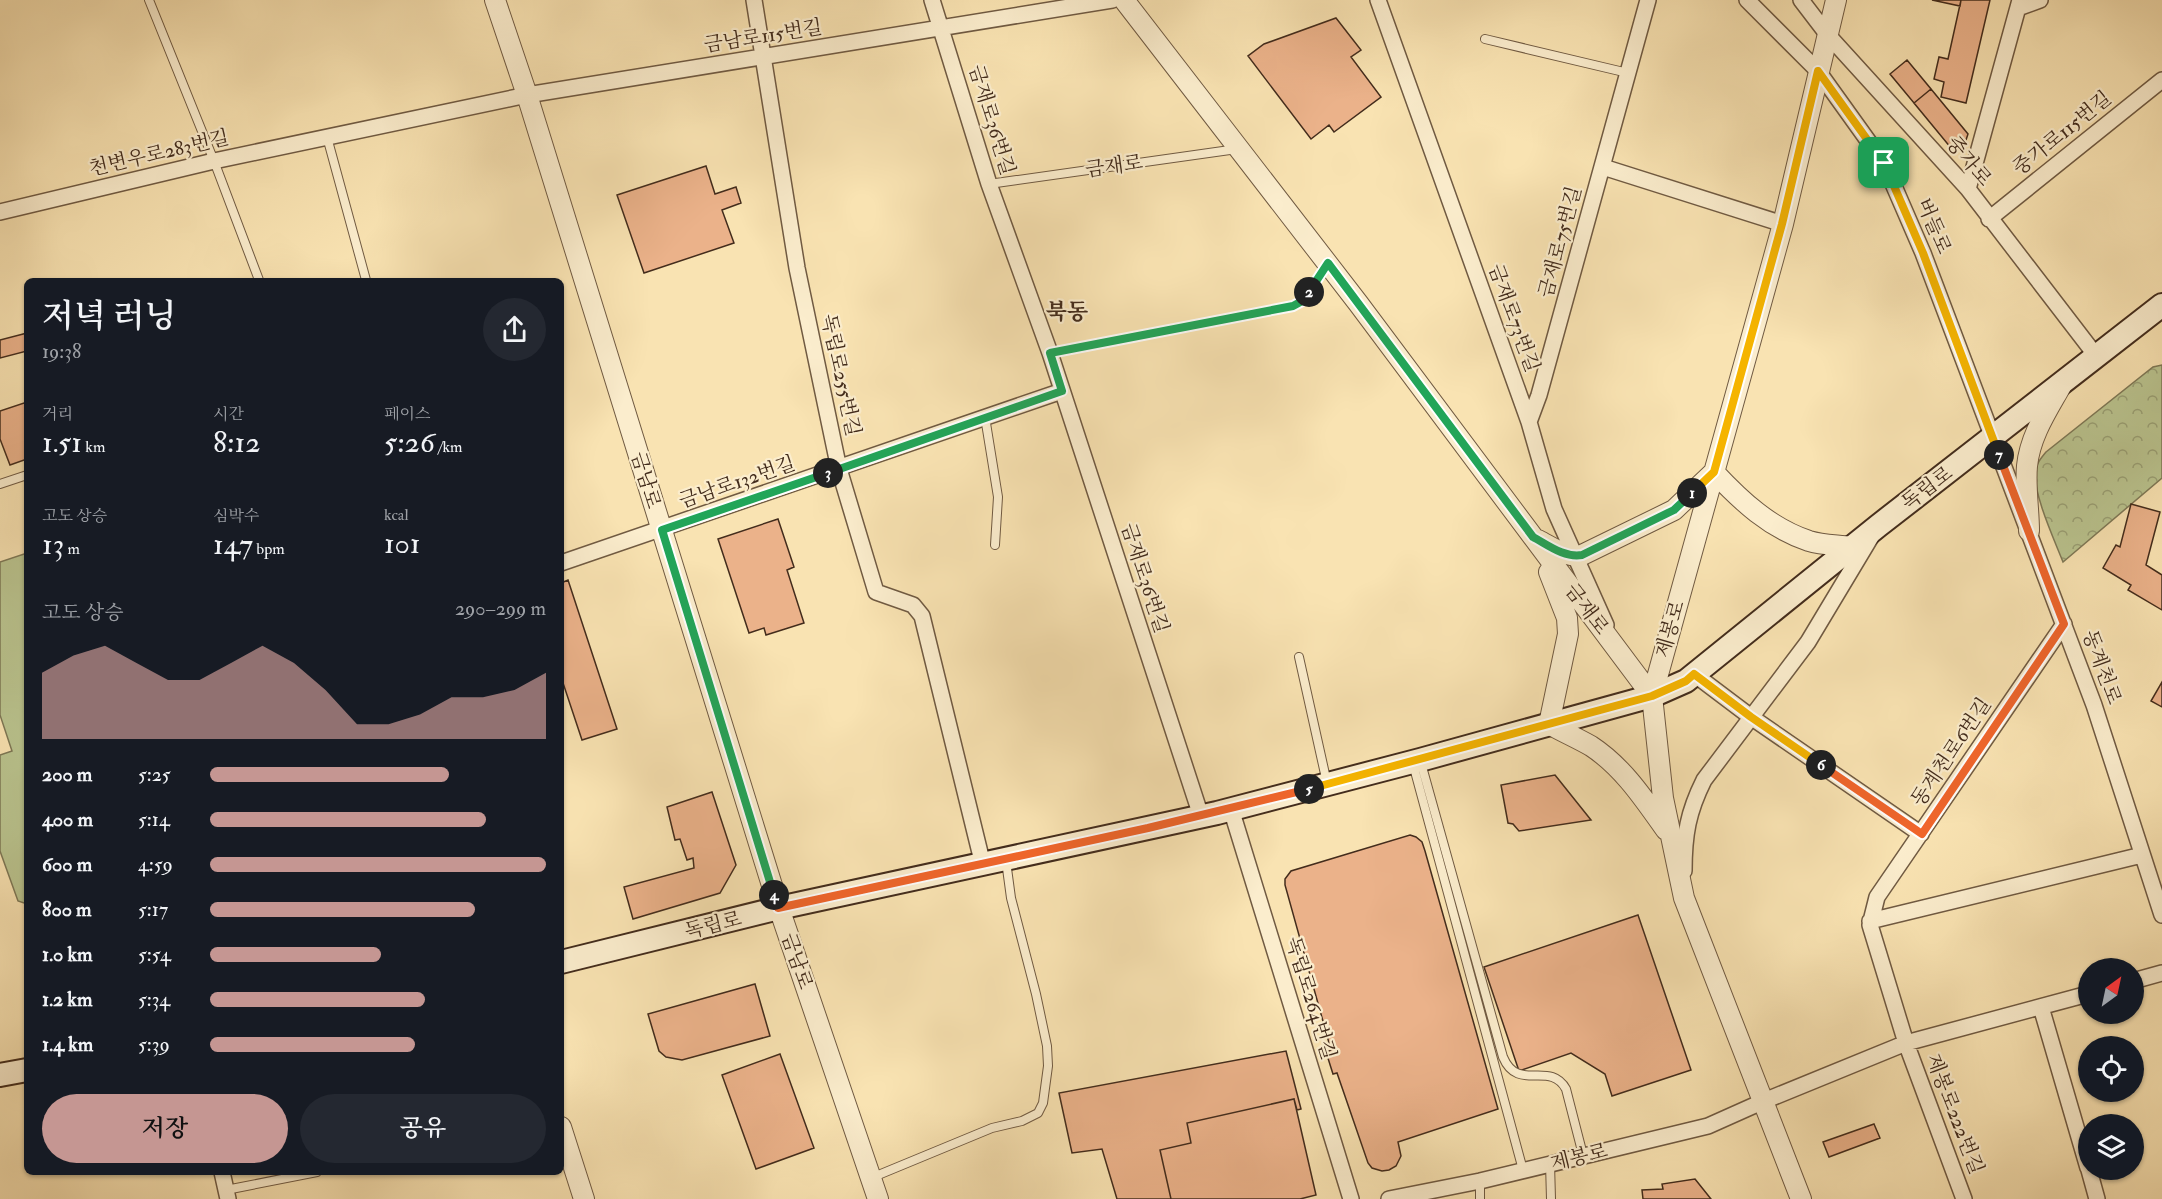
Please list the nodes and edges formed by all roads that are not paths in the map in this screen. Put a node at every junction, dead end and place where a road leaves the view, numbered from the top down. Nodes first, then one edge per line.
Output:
1 (149, 0) edge
2 (495, 0) edge
3 (754, 0) edge
4 (932, 0) edge
5 (1112, 0) edge
6 (1124, 0) edge
7 (1378, 0) edge
8 (1648, 0) edge
9 (1747, 0) edge
10 (1801, 0) edge
11 (1836, 0) edge
12 (2040, 0) edge
13 (2019, 4) edge
14 (942, 28) junction
15 (1827, 34) junction
16 (1485, 39) dead end
17 (763, 58) junction
18 (1818, 71) junction
19 (1628, 73) junction
20 (2162, 80) edge
21 (527, 95) junction
22 (327, 137) junction
23 (1239, 149) junction
24 (214, 161) junction
25 (1603, 167) junction
26 (989, 184) junction
27 (1968, 189) junction
28 (0, 212) edge
29 (1989, 219) junction
30 (1782, 224) junction
31 (1328, 263) junction
32 (258, 278) edge
33 (365, 278) edge
34 (2162, 305) edge
35 (1050, 353) junction
36 (2097, 357) junction
37 (2062, 384) junction
38 (1062, 391) junction
39 (985, 417) junction
40 (1529, 423) junction
41 (1992, 438) junction
42 (839, 469) junction
43 (1714, 472) junction
44 (24, 476) edge
45 (0, 484) edge
46 (1878, 526) junction
47 (662, 530) junction
48 (2030, 531) junction
49 (1533, 537) junction
50 (995, 545) dead end
51 (1851, 548) junction
52 (1575, 556) junction
53 (564, 562) edge
54 (2064, 624) junction
55 (1616, 648) junction
56 (1299, 657) dead end
57 (1694, 674) junction
58 (1652, 696) junction
59 (1751, 717) junction
60 (1549, 724) junction
61 (1416, 761) junction
62 (1328, 784) junction
63 (1231, 809) junction
64 (1201, 816) junction
65 (1922, 834) junction
66 (1672, 839) junction
67 (2142, 855) junction
68 (1006, 860) junction
69 (983, 865) junction
70 (1684, 898) junction
71 (778, 908) junction
72 (2162, 915) edge
73 (1870, 921) junction
74 (564, 961) edge
75 (2162, 973) edge
76 (2144, 978) edge
77 (2078, 997) edge
78 (2041, 1007) junction
79 (1906, 1043) junction
80 (24, 1071) edge
81 (0, 1075) edge
82 (1764, 1101) junction
83 (2078, 1135) edge
84 (564, 1136) edge
85 (1583, 1155) junction
86 (1550, 1163) junction
87 (1523, 1170) junction
88 (223, 1175) edge
89 (305, 1175) edge
90 (871, 1178) junction
91 (1480, 1180) junction
92 (2091, 1180) edge
93 (227, 1195) edge
94 (584, 1199) edge
95 (878, 1199) edge
96 (1351, 1199) edge
97 (1389, 1199) edge
98 (1480, 1199) edge
99 (1551, 1199) edge
100 (1801, 1199) edge
101 (1964, 1199) edge
102 (2097, 1199) edge

1 - 24 lane
2 - 21 street, 금남로
3 - 17 street, 독립로255번길
4 - 14 street, 금재로36번길
5 - 14 street, 금남로115번길
6 - 23 street, 금재로
7 - 40 street, 금재로73번길
8 - 19 street, 금재로75번길
9 - 18 street, 버들로
10 - 15 street, 중가로
11 - 15 street, 제봉로
12 - 13 street
13 - 27 street
14 - 17 street, 금남로115번길
14 - 26 street, 금재로36번길
15 - 18 street, 제봉로
15 - 27 street, 중가로
16 - 19 lane
17 - 21 street, 금남로115번길
17 - 42 street, 독립로255번길
18 - 30 street, 제봉로
18 - 41 street, 버들로
19 - 25 street, 금재로75번길
20 - 29 street, 중가로115번길
21 - 22 street, 천변우로283번길
21 - 47 street, 금남로
22 - 24 street, 천변우로283번길
22 - 33 lane
23 - 26 lane, 금재로
23 - 31 street, 금재로
24 - 28 street, 천변우로283번길
24 - 32 lane
25 - 30 street
25 - 40 street, 금재로75번길
26 - 35 street, 금재로36번길
27 - 29 street, 중가로
29 - 36 street, 중가로
30 - 43 street, 제봉로
31 - 35 lane
31 - 49 street, 금재로
34 - 36 main road, 독립로
35 - 38 street, 금재로36번길
36 - 37 main road, 독립로
37 - 41 main road, 독립로
37 - 48 street
38 - 39 street, 금남로132번길
38 - 64 street, 금재로36번길
39 - 42 street, 금남로132번길
39 - 50 lane
40 - 52 street, 금재로73번길
41 - 46 main road, 독립로
41 - 48 street, 동계천로
42 - 47 street, 금남로132번길
42 - 69 street, 독립로255번길
43 - 51 street
43 - 52 street
43 - 58 street, 제봉로
44 - 45 lane
46 - 51 main road, 독립로
46 - 59 street
47 - 53 street, 금남로132번길
47 - 71 street, 금남로
48 - 54 street, 동계천로
49 - 52 street
49 - 55 street, 금재로
49 - 60 street
51 - 57 main road, 독립로
52 - 55 street, 금재로73번길
54 - 65 street, 동계천로6번길
54 - 67 street, 동계천로
55 - 58 street, 금재로
56 - 62 lane
57 - 58 main road, 독립로
57 - 59 street
58 - 60 main road, 독립로
58 - 66 street, 제봉로
59 - 65 street
59 - 70 street
60 - 61 main road, 독립로
60 - 66 street
61 - 62 main road, 독립로
61 - 85 lane
61 - 87 lane
62 - 63 main road, 독립로
63 - 64 main road, 독립로
63 - 96 street, 독립로264번길
64 - 68 main road, 독립로
65 - 73 street, 동계천로6번길
66 - 70 street, 제봉로
67 - 72 street, 동계천로
67 - 73 street
68 - 69 main road, 독립로
68 - 90 lane
69 - 71 main road, 독립로
70 - 82 street, 제봉로
71 - 74 main road, 독립로
71 - 90 street, 금남로
73 - 79 street
75 - 76 street
77 - 78 street, 제봉로222번길
78 - 79 street, 제봉로222번길
78 - 83 street
79 - 82 street, 제봉로222번길
79 - 101 street, 제봉로222번길
80 - 81 main road
82 - 85 street, 제봉로
82 - 100 street, 제봉로
84 - 94 street
85 - 86 street, 제봉로
86 - 87 street, 제봉로
86 - 99 lane
87 - 91 street, 제봉로
88 - 93 street
89 - 93 lane
90 - 95 street, 금남로
91 - 97 street, 제봉로
91 - 98 lane
92 - 102 street

